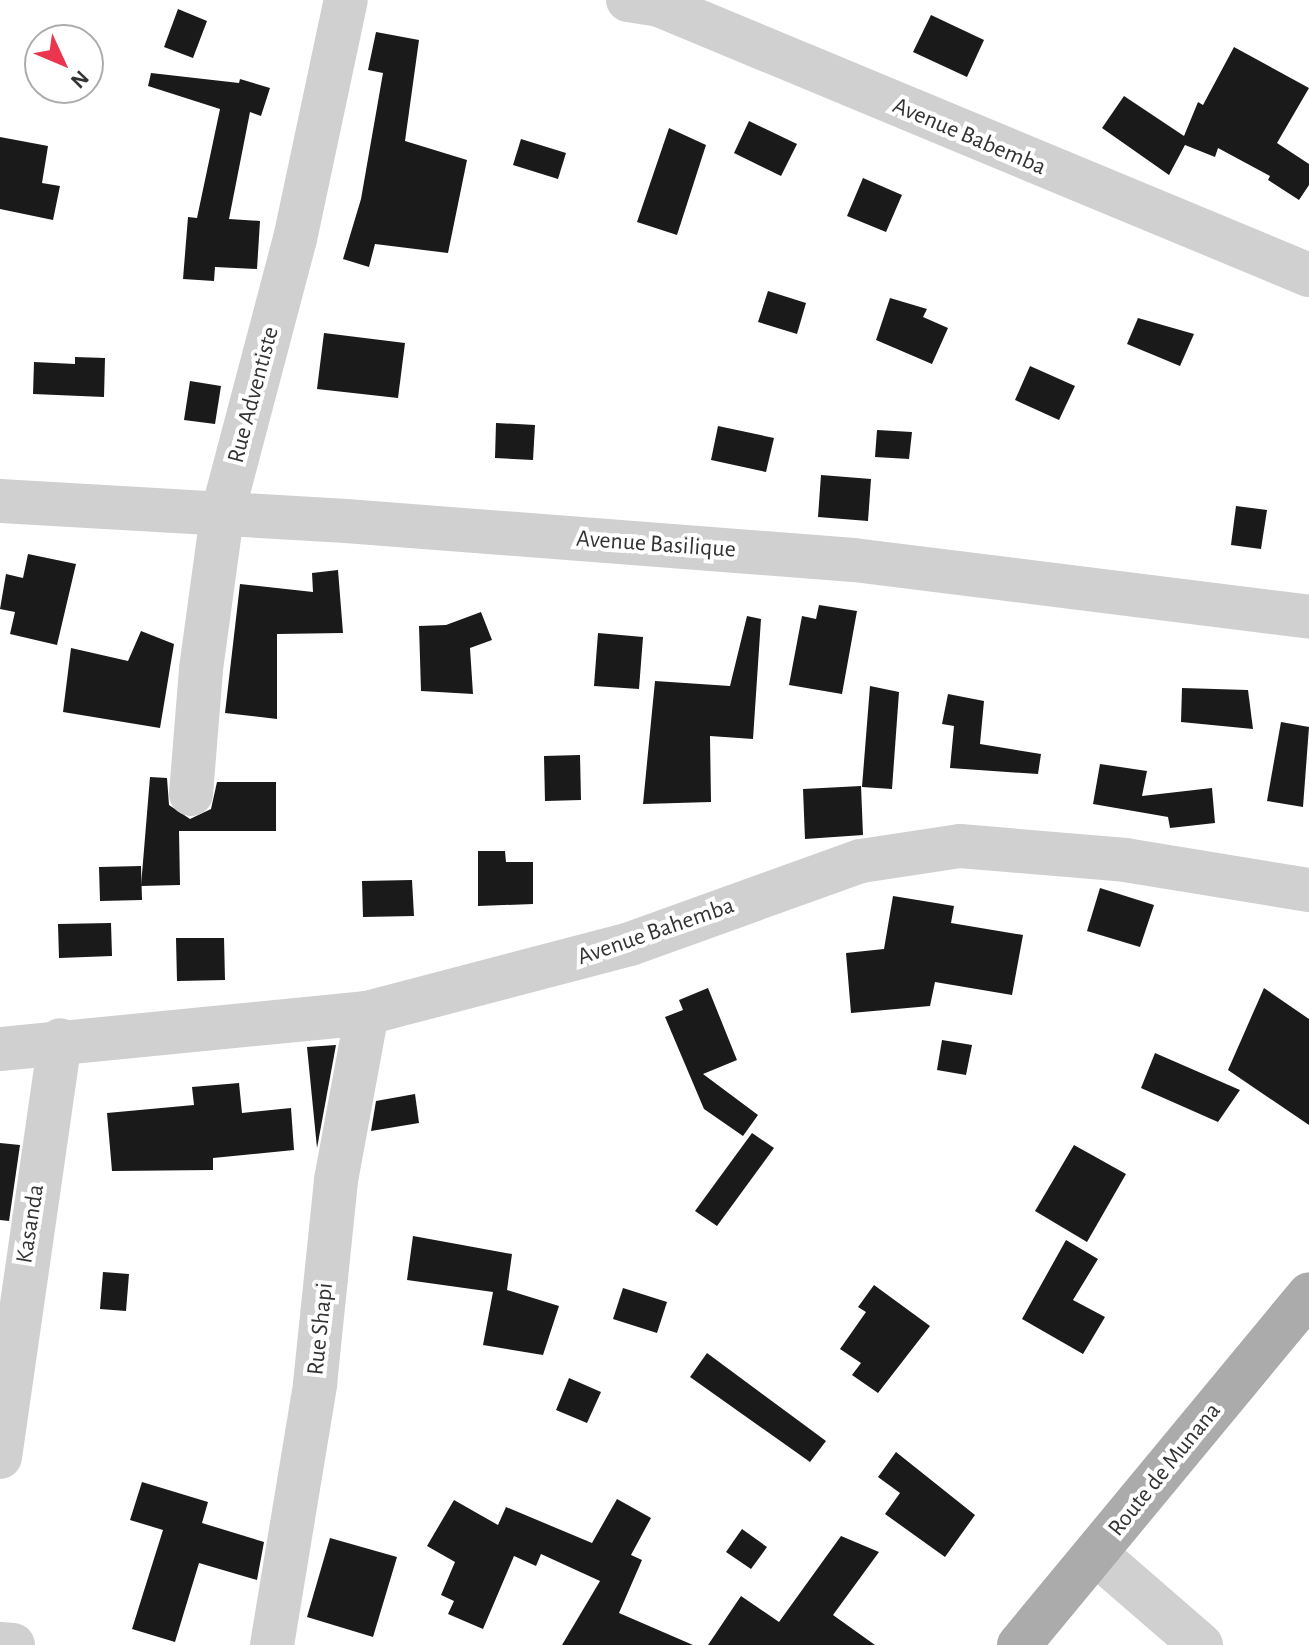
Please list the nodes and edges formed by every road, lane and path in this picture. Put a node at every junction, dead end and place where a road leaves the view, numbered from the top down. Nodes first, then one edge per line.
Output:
1 (346, 0) edge
2 (647, 2) edge
3 (1309, 275) edge
4 (0, 501) edge
5 (222, 515) junction
6 (1309, 617) edge
7 (191, 794) dead end
8 (1309, 890) edge
9 (367, 1013) junction
10 (60, 1040) junction
11 (0, 1049) edge
12 (1309, 1294) edge
13 (0, 1457) edge
14 (1096, 1554) junction
15 (0, 1644) edge
16 (13, 1645) edge
17 (272, 1645) edge
18 (1019, 1645) edge
19 (1201, 1645) edge

1 - 5 street, Rue Adventiste
2 - 3 street, Avenue Babemba
4 - 5 street, Avenue Basilique
5 - 6 street, Avenue Basilique
5 - 7 street, Rue Adventiste
8 - 9 street, Avenue Bahemba
9 - 10 street, Avenue Bahemba
9 - 17 street, Rue Shapi
10 - 11 street, Avenue Bahemba
10 - 13 street, Kasanda
12 - 14 main road, Route de Munana
14 - 18 main road, Route de Munana
14 - 19 street
15 - 16 street

